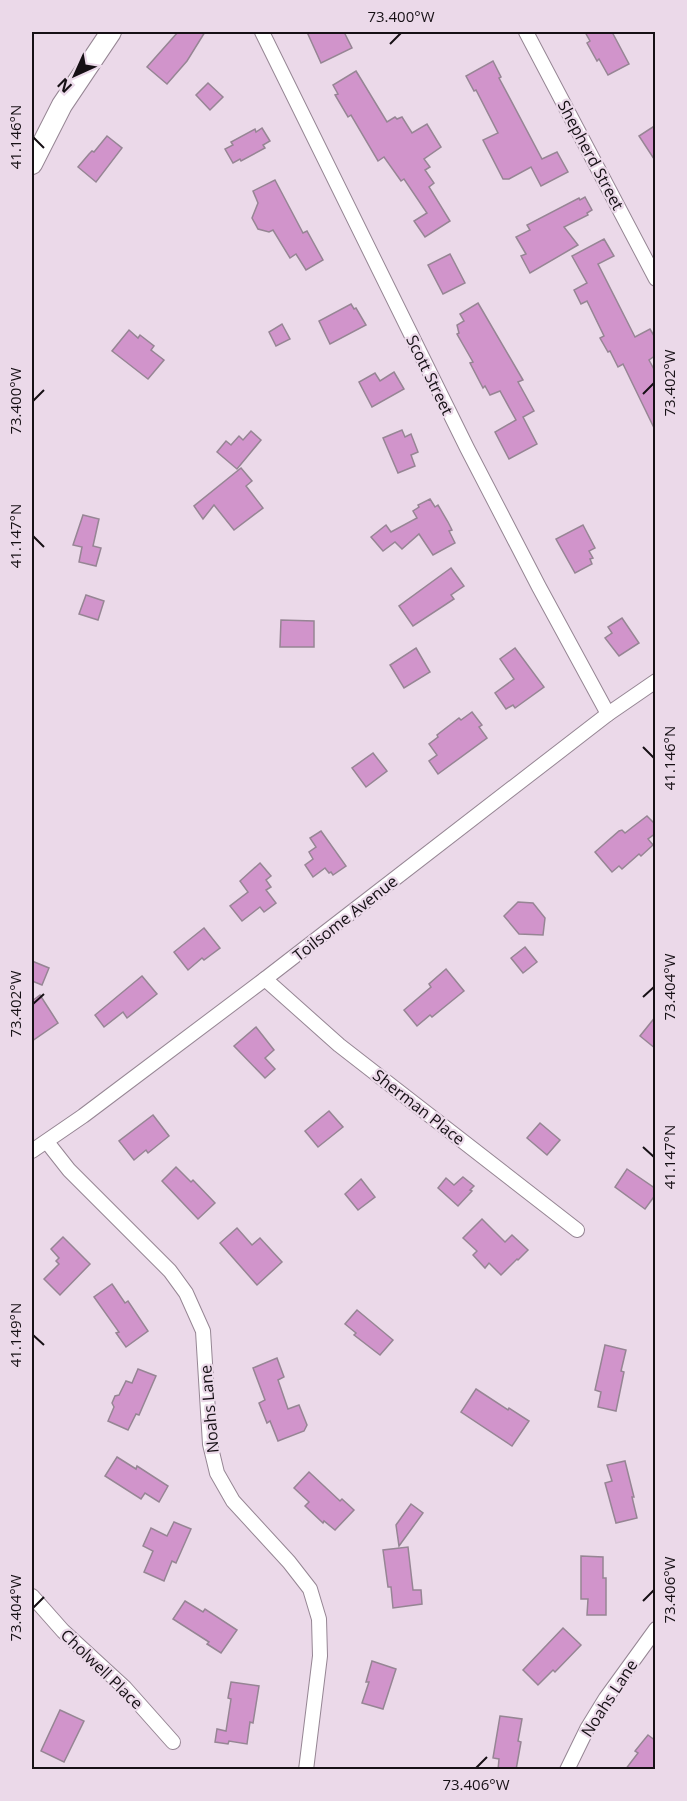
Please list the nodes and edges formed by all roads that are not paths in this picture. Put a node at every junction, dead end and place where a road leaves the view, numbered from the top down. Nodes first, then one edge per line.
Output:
1 (111, 32) edge
2 (262, 32) edge
3 (526, 32) edge
4 (32, 164) edge
5 (656, 279) edge
6 (656, 681) edge
7 (608, 714) junction
8 (265, 979) junction
9 (47, 1142) junction
10 (32, 1151) edge
11 (578, 1230) dead end
12 (32, 1596) edge
13 (656, 1629) edge
14 (173, 1742) dead end
15 (306, 1770) edge
16 (567, 1770) edge

1 - 4 street
2 - 7 street, Scott Street
3 - 5 street, Shepherd Street
6 - 7 street, Toilsome Avenue
7 - 8 street, Toilsome Avenue
8 - 9 street, Toilsome Avenue
8 - 11 street, Sherman Place
9 - 10 street, Toilsome Avenue
9 - 15 street, Noahs Lane
12 - 14 street, Cholwell Place
13 - 16 street, Noahs Lane

